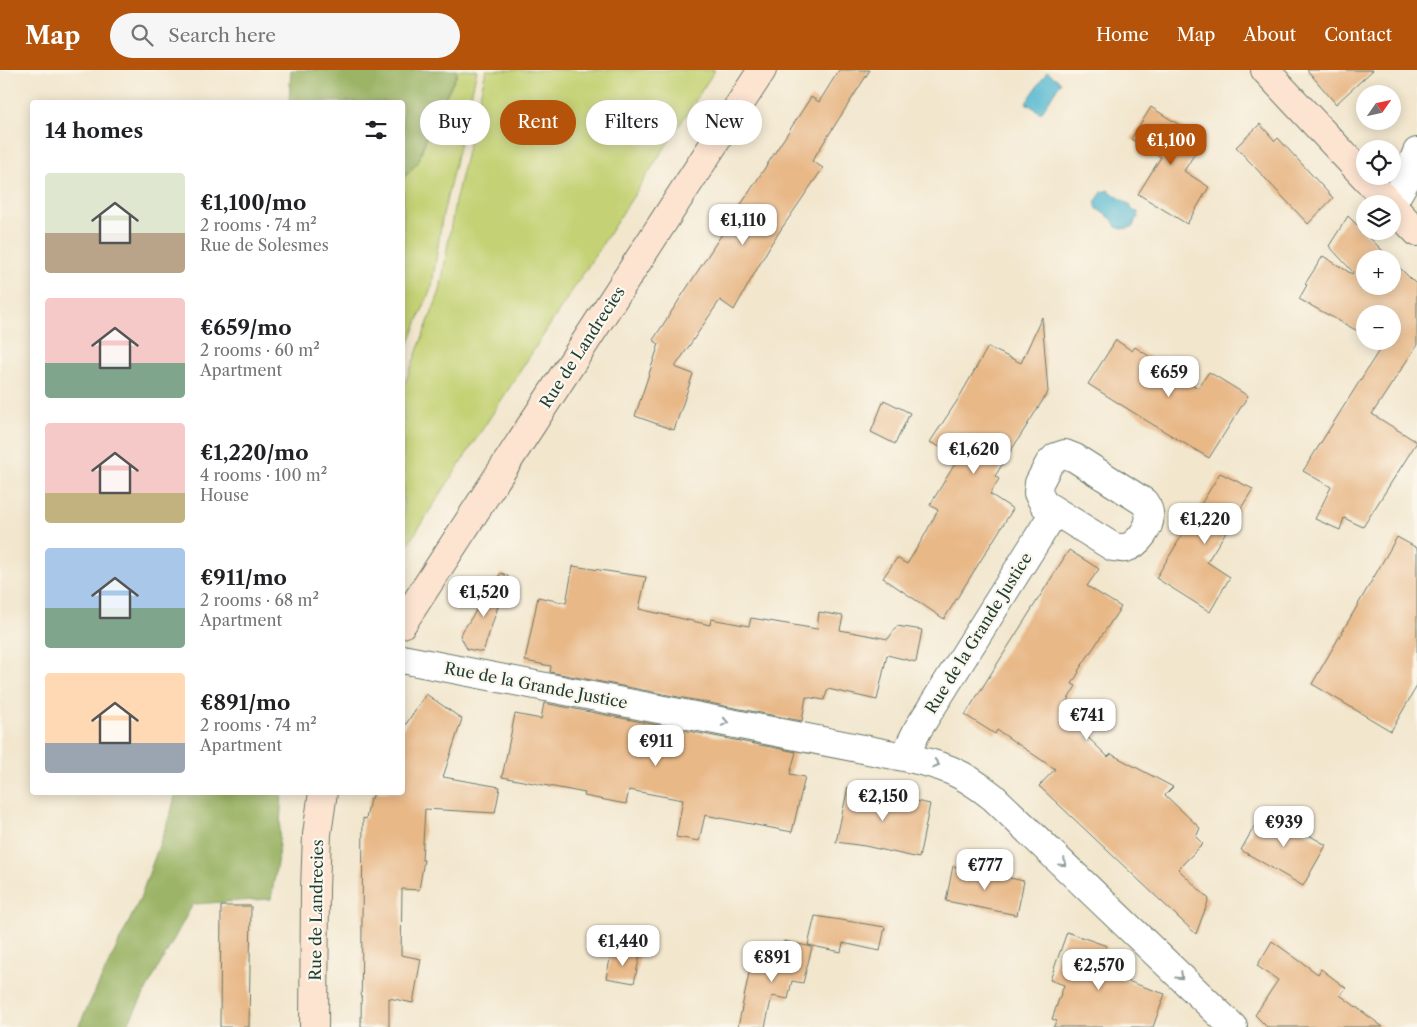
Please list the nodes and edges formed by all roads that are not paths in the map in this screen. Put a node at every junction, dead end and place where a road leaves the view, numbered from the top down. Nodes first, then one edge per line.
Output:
1 (762, 70) edge
2 (1265, 70) edge
3 (1417, 152) edge
4 (1383, 195) edge
5 (1397, 195) edge
6 (1401, 214) edge
7 (1417, 232) edge
8 (1055, 511) dead end
9 (405, 619) edge
10 (405, 660) edge
11 (904, 756) junction
12 (323, 795) edge
13 (314, 1027) edge
14 (1233, 1027) edge

1 - 9 main road, Rue de Landrecies
2 - 4 main road
3 - 5 street
6 - 7 main road
8 - 11 street, Rue de la Grande Justice
10 -> 11 street, Rue de la Grande Justice
11 -> 14 street, Rue de la Grande Justice
12 - 13 main road, Rue de Landrecies

